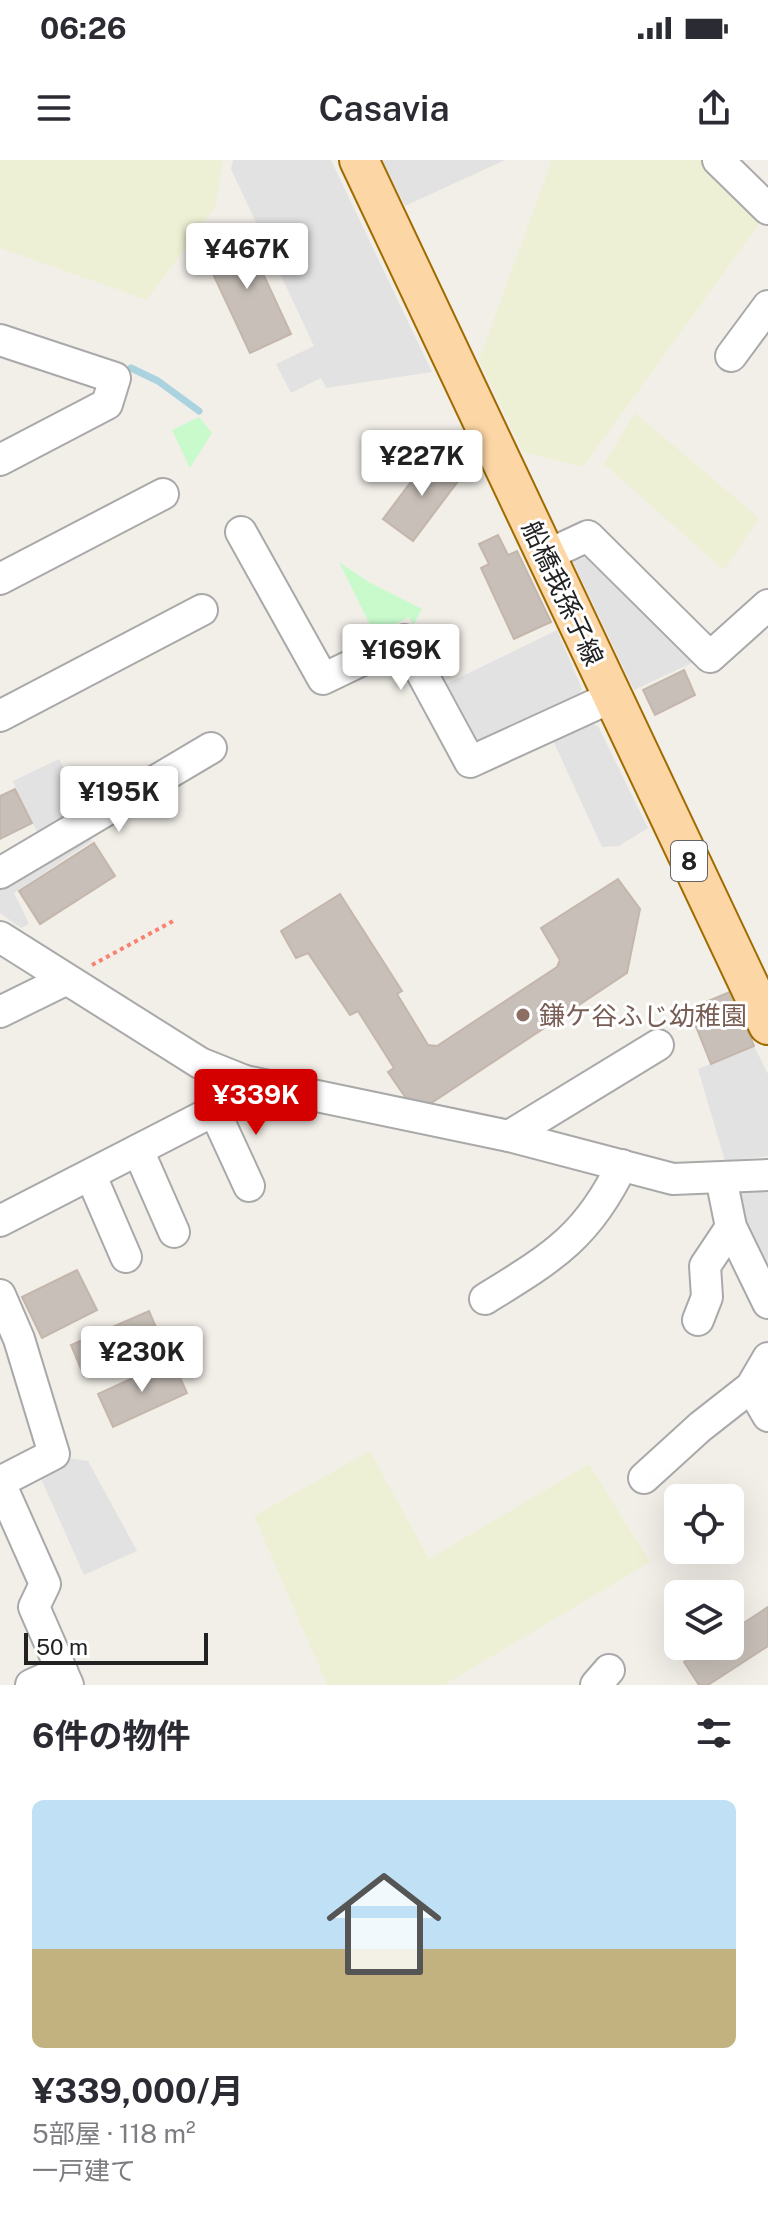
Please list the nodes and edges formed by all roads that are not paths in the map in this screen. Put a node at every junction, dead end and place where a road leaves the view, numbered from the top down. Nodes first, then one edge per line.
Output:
1 (359, 160) edge
2 (718, 160) edge
3 (768, 209) edge
4 (768, 306) edge
5 (0, 340) edge
6 (731, 356) dead end
7 (0, 460) edge
8 (163, 494) dead end
9 (241, 532) dead end
10 (545, 556) junction
11 (0, 579) edge
12 (768, 605) edge
13 (202, 610) dead end
14 (612, 697) junction
15 (0, 716) edge
16 (211, 748) dead end
17 (0, 873) edge
18 (0, 937) edge
19 (65, 980) junction
20 (0, 1012) edge
21 (768, 1025) edge
22 (658, 1045) dead end
23 (245, 1081) junction
24 (214, 1110) junction
25 (509, 1136) junction
26 (138, 1150) junction
27 (622, 1165) junction
28 (768, 1175) edge
29 (91, 1176) junction
30 (721, 1178) junction
31 (249, 1186) dead end
32 (0, 1221) edge
33 (731, 1227) junction
34 (174, 1232) dead end
35 (126, 1257) dead end
36 (0, 1295) edge
37 (485, 1299) dead end
38 (768, 1303) edge
39 (698, 1320) dead end
40 (768, 1358) edge
41 (751, 1387) junction
42 (768, 1416) edge
43 (644, 1478) dead end
44 (0, 1482) edge
45 (65, 1678) edge
46 (31, 1685) edge

1 - 10 main road, 船橋我孫子線 / 8
2 - 3 street
4 - 6 street
5 - 7 street
8 - 11 street
9 - 14 street
10 - 12 street
10 - 14 main road, 船橋我孫子線 / 8
13 - 15 street
14 - 21 main road, 船橋我孫子線 / 8
16 - 17 street
18 - 19 street
19 - 20 street
19 - 23 street
22 - 25 street
23 - 24 street
23 - 25 street
24 - 26 street
24 - 31 street
25 - 27 street
26 - 29 street
26 - 34 street
27 - 30 street
27 - 37 street
28 - 30 street
29 - 32 street
29 - 35 street
30 - 33 street
33 - 38 street
33 - 39 street
36 - 44 street
40 - 41 street
41 - 42 street
41 - 43 street
44 - 45 street
45 - 46 street

